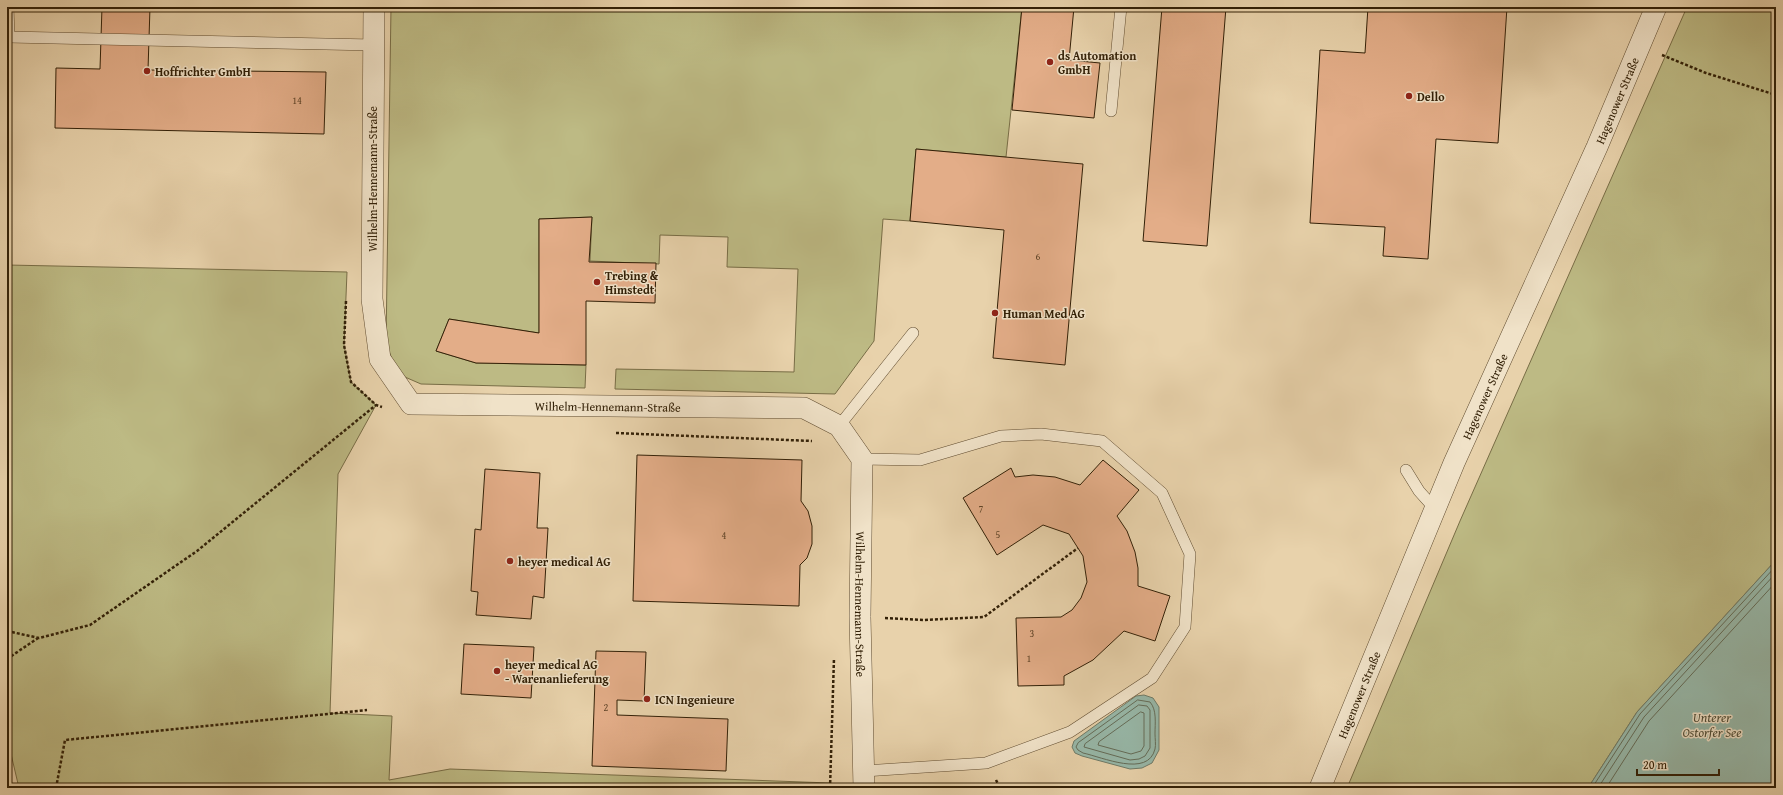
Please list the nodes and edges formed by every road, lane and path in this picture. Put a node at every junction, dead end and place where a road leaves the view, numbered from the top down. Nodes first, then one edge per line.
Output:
1 (8, 7) edge
2 (374, 7) edge
3 (1121, 7) edge
4 (1656, 7) edge
5 (373, 44) junction
6 (1640, 45) junction
7 (1776, 105) edge
8 (1111, 111) dead end
9 (913, 333) dead end
10 (411, 404) junction
11 (838, 426) junction
12 (862, 459) junction
13 (1406, 470) dead end
14 (1435, 510) junction
15 (1078, 548) dead end
16 (860, 617) junction
17 (7, 631) edge
18 (39, 638) junction
19 (7, 659) edge
20 (367, 710) dead end
21 (864, 779) edge
22 (997, 784) dead end
23 (56, 788) edge
24 (1000, 788) edge
25 (1320, 788) edge

1 - 5 lane
2 - 5 street, Wilhelm-Hennemann-Straße
3 - 8 lane
4 - 6 street, Hagenower Straße
5 - 10 street, Wilhelm-Hennemann-Straße
6 - 7 path
6 - 14 street, Hagenower Straße
9 - 11 lane
10 - 11 street, Wilhelm-Hennemann-Straße
10 - 18 path
11 - 12 street, Wilhelm-Hennemann-Straße
12 - 16 street, Wilhelm-Hennemann-Straße
12 - 21 lane
13 - 14 lane
14 - 25 street, Hagenower Straße
15 - 16 path
16 - 21 street, Wilhelm-Hennemann-Straße
17 - 18 path
18 - 19 path
20 - 23 path
22 - 24 path

